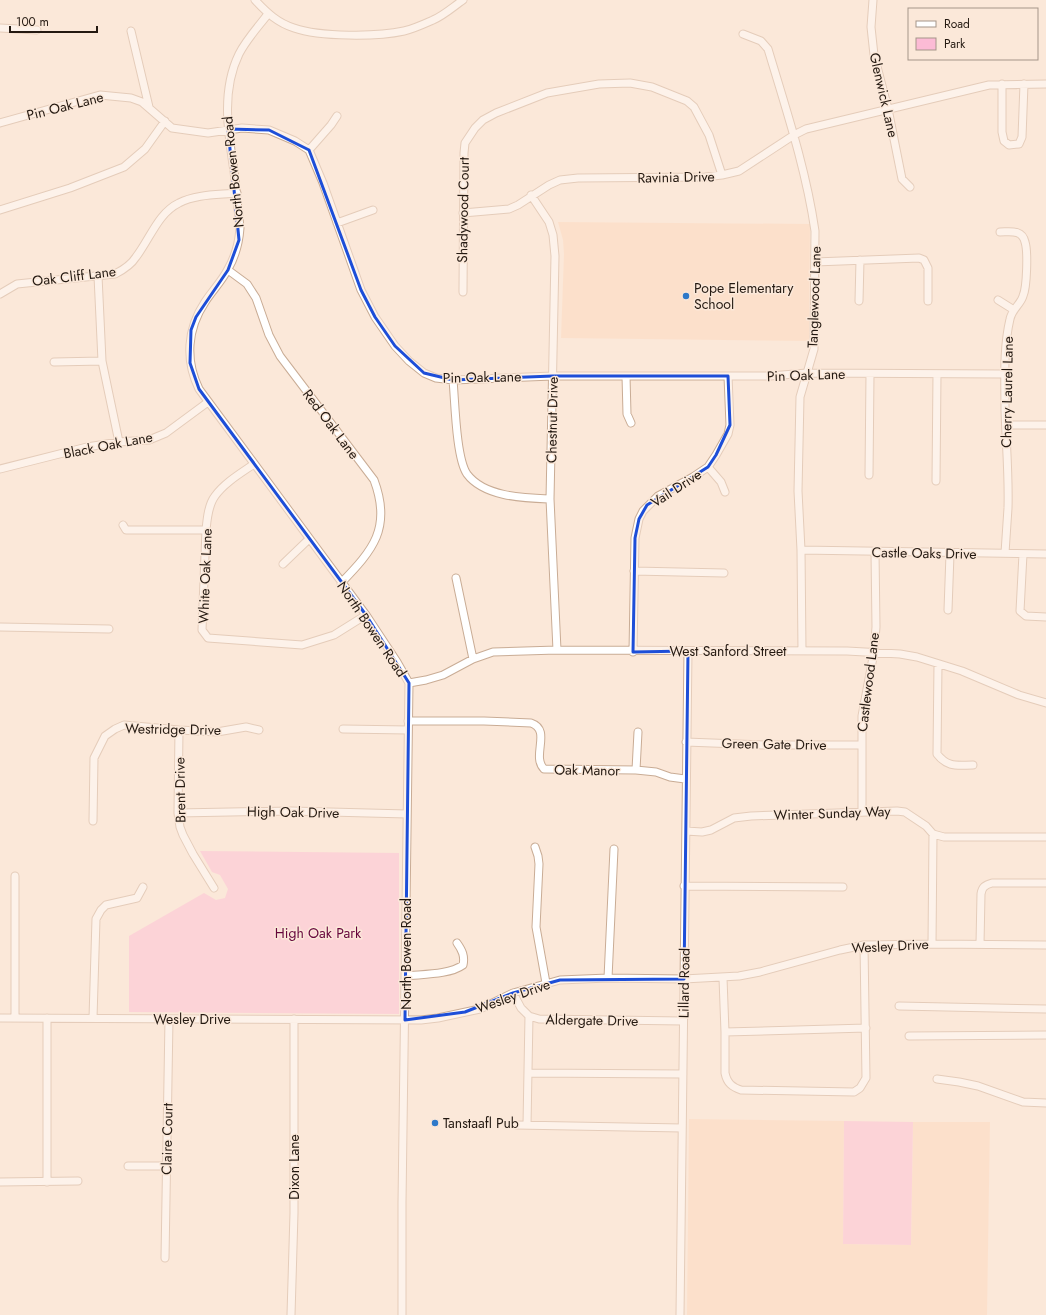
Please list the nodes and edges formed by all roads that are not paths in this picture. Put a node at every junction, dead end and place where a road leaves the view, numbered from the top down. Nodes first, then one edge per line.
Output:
1 (255, 0) edge
2 (463, 0) edge
3 (873, 0) edge
4 (268, 14) junction
5 (0, 28) edge
6 (37, 30) dead end
7 (131, 31) dead end
8 (742, 34) dead end
9 (1002, 84) junction
10 (1024, 84) junction
11 (1046, 84) edge
12 (149, 107) junction
13 (888, 108) junction
14 (336, 116) dead end
15 (165, 122) junction
16 (0, 123) edge
17 (228, 129) junction
18 (794, 135) junction
19 (309, 150) junction
20 (722, 175) junction
21 (910, 187) dead end
22 (237, 193) junction
23 (531, 195) junction
24 (0, 210) edge
25 (373, 210) dead end
26 (463, 213) junction
27 (337, 223) junction
28 (1000, 232) dead end
29 (860, 260) junction
30 (815, 262) junction
31 (228, 270) junction
32 (98, 276) junction
33 (463, 292) dead end
34 (0, 294) edge
35 (998, 300) dead end
36 (859, 301) dead end
37 (928, 301) dead end
38 (1014, 310) junction
39 (102, 361) junction
40 (54, 362) dead end
41 (807, 373) junction
42 (870, 374) junction
43 (937, 374) junction
44 (1005, 374) junction
45 (553, 376) junction
46 (626, 376) junction
47 (728, 376) junction
48 (453, 380) junction
49 (208, 402) junction
50 (631, 423) dead end
51 (1006, 425) junction
52 (1046, 425) edge
53 (119, 442) junction
54 (254, 464) junction
55 (708, 467) junction
56 (0, 469) edge
57 (869, 475) dead end
58 (936, 481) dead end
59 (725, 492) dead end
60 (550, 499) junction
61 (123, 525) dead end
62 (206, 530) junction
63 (309, 539) junction
64 (801, 550) junction
65 (875, 552) junction
66 (1005, 553) junction
67 (950, 554) junction
68 (1023, 554) junction
69 (1046, 554) edge
70 (283, 564) dead end
71 (634, 571) junction
72 (724, 573) dead end
73 (456, 578) dead end
74 (341, 583) junction
75 (948, 610) dead end
76 (366, 615) junction
77 (1046, 617) edge
78 (0, 626) edge
79 (109, 629) dead end
80 (557, 650) junction
81 (688, 651) junction
82 (802, 651) junction
83 (633, 652) junction
84 (874, 652) junction
85 (472, 659) junction
86 (938, 664) junction
87 (409, 683) junction
88 (1046, 703) edge
89 (408, 721) junction
90 (343, 729) dead end
91 (179, 730) junction
92 (259, 730) dead end
93 (408, 730) junction
94 (638, 732) dead end
95 (686, 742) junction
96 (861, 745) junction
97 (973, 765) dead end
98 (636, 770) junction
99 (685, 779) junction
100 (862, 812) junction
101 (178, 813) junction
102 (407, 814) junction
103 (93, 821) dead end
104 (686, 831) junction
105 (933, 834) junction
106 (1046, 837) edge
107 (535, 847) dead end
108 (614, 850) dead end
109 (15, 876) dead end
110 (1046, 884) edge
111 (684, 886) junction
112 (142, 887) dead end
113 (843, 887) dead end
114 (214, 888) dead end
115 (457, 943) dead end
116 (932, 944) junction
117 (980, 944) junction
118 (1046, 945) edge
119 (864, 946) junction
120 (405, 976) junction
121 (608, 978) junction
122 (723, 978) junction
123 (684, 979) junction
124 (546, 983) junction
125 (513, 993) junction
126 (899, 1006) dead end
127 (1046, 1009) edge
128 (529, 1016) junction
129 (0, 1018) edge
130 (15, 1018) junction
131 (47, 1018) junction
132 (93, 1018) junction
133 (169, 1019) junction
134 (294, 1019) junction
135 (405, 1020) junction
136 (683, 1021) junction
137 (866, 1028) junction
138 (725, 1032) junction
139 (1046, 1035) edge
140 (909, 1036) dead end
141 (528, 1073) junction
142 (683, 1074) junction
143 (937, 1080) dead end
144 (1046, 1103) edge
145 (516, 1125) dead end
146 (527, 1125) junction
147 (682, 1128) junction
148 (128, 1166) dead end
149 (167, 1166) junction
150 (78, 1181) dead end
151 (0, 1182) edge
152 (47, 1182) junction
153 (165, 1258) dead end
154 (291, 1315) edge
155 (402, 1315) edge
156 (680, 1315) edge

1 - 4 street
2 - 4 street
3 - 13 street, Glenwick Lane
4 - 17 street, North Bowen Road
5 - 6 street
7 - 12 street
8 - 18 street, Tanglewood Lane
9 - 10 street, Ravinia Drive
9 - 10 street
9 - 13 street, Ravinia Drive
10 - 11 street, Ravinia Drive
12 - 15 street, Pin Oak Lane
12 - 16 street, Pin Oak Lane
13 - 18 street, Ravinia Drive
13 - 21 street, Glenwick Lane
14 - 19 street
15 - 17 street, Pin Oak Lane
15 - 24 street
17 - 19 street, Pin Oak Lane
17 - 22 street, North Bowen Road
18 - 20 street, Ravinia Drive
18 - 30 street, Tanglewood Lane
19 - 27 street, Pin Oak Lane
20 - 23 street, Ravinia Drive
20 - 26 street, Shadywood Court
22 - 31 street, North Bowen Road
22 - 32 street, Oak Cliff Lane
23 - 26 street, Ravinia Drive
23 - 45 street, Chestnut Drive
25 - 27 street
26 - 33 street, Shadywood Court
27 - 48 street, Pin Oak Lane
28 - 38 street, Cherry Laurel Lane
29 - 30 street
29 - 36 street
29 - 37 street
30 - 41 street, Tanglewood Lane
31 - 49 street, North Bowen Road
31 - 74 street, Red Oak Lane
32 - 34 street, Oak Cliff Lane
32 - 39 street
35 - 38 street
38 - 44 street, Cherry Laurel Lane
39 - 40 street
39 - 53 street
41 - 42 street, Pin Oak Lane
41 - 47 street, Pin Oak Lane
41 - 64 street, Tanglewood Lane
42 - 43 street, Pin Oak Lane
42 - 57 street
43 - 44 street, Pin Oak Lane
43 - 58 street
44 - 51 street, Cherry Laurel Lane
45 - 46 street, Pin Oak Lane
45 - 48 street, Pin Oak Lane
45 - 60 street, Chestnut Drive
46 - 47 street, Pin Oak Lane
46 - 50 street
47 - 55 street, Vail Drive
48 - 60 street
49 - 53 street, Black Oak Lane
49 - 54 street, North Bowen Road
51 - 52 street
51 - 66 street, Cherry Laurel Lane
53 - 56 street, Black Oak Lane
54 - 62 street, White Oak Lane
54 - 63 street, North Bowen Road
55 - 59 street
55 - 71 street, Vail Drive
60 - 80 street, Chestnut Drive
61 - 62 street
62 - 76 street, White Oak Lane
63 - 70 street
63 - 74 street, North Bowen Road
64 - 65 street, Castle Oaks Drive
64 - 82 street, Tanglewood Lane
65 - 67 street, Castle Oaks Drive
65 - 84 street, Castlewood Lane
66 - 67 street, Castle Oaks Drive
66 - 68 street, Castle Oaks Drive
67 - 75 street
68 - 69 street, Castle Oaks Drive
68 - 77 street
71 - 72 street
71 - 83 street, Vail Drive
73 - 85 street
74 - 76 street, North Bowen Road
76 - 87 street, North Bowen Road
78 - 79 street
80 - 83 street, West Sanford Street
80 - 85 street, West Sanford Street
81 - 82 street, West Sanford Street
81 - 83 street, West Sanford Street
81 - 95 street, Lillard Road
82 - 84 street, West Sanford Street
84 - 86 street, West Sanford Street
84 - 96 street, Castlewood Lane
85 - 87 street, West Sanford Street
86 - 88 street, West Sanford Street
86 - 97 street
87 - 89 street, North Bowen Road
89 - 93 street, North Bowen Road
89 - 98 street, Oak Manor
90 - 93 street
91 - 92 street, Westridge Drive
91 - 101 street, Brent Drive
91 - 103 street, Westridge Drive
93 - 102 street, North Bowen Road
94 - 98 street
95 - 96 street, Green Gate Drive
95 - 99 street, Lillard Road
96 - 100 street, Castlewood Lane
98 - 99 street, Oak Manor
99 - 104 street, Lillard Road
100 - 104 street, Winter Sunday Way
100 - 105 street, Winter Sunday Way
101 - 102 street, High Oak Drive
101 - 114 street, Brent Drive
102 - 120 street, North Bowen Road
104 - 111 street, Lillard Road
105 - 106 street
105 - 116 street
107 - 124 street
108 - 121 street
109 - 130 street
110 - 117 street
111 - 113 street
111 - 123 street, Lillard Road
112 - 132 street
115 - 120 street
116 - 117 street, Wesley Drive
116 - 119 street, Wesley Drive
117 - 118 street, Wesley Drive
119 - 122 street, Wesley Drive
119 - 137 street
120 - 135 street, North Bowen Road
121 - 123 street, Wesley Drive
121 - 124 street, Wesley Drive
122 - 123 street, Wesley Drive
122 - 138 street
123 - 136 street, Lillard Road
124 - 125 street, Wesley Drive
125 - 128 street, Aldergate Drive
125 - 135 street, Wesley Drive
126 - 127 street
128 - 136 street, Aldergate Drive
128 - 141 street
129 - 130 street, Wesley Drive
130 - 131 street, Wesley Drive
131 - 132 street, Wesley Drive
131 - 152 street
132 - 133 street, Wesley Drive
133 - 134 street, Wesley Drive
133 - 149 street, Claire Court
134 - 135 street, Wesley Drive
134 - 154 street, Dixon Lane
135 - 155 street, North Bowen Road
136 - 142 street, Lillard Road
137 - 138 street
137 - 138 street
139 - 140 street
141 - 142 street
141 - 146 street
142 - 147 street, Lillard Road
143 - 144 street
145 - 146 street
146 - 147 street
147 - 156 street, Lillard Road
148 - 149 street
149 - 153 street, Claire Court
150 - 152 street
151 - 152 street

